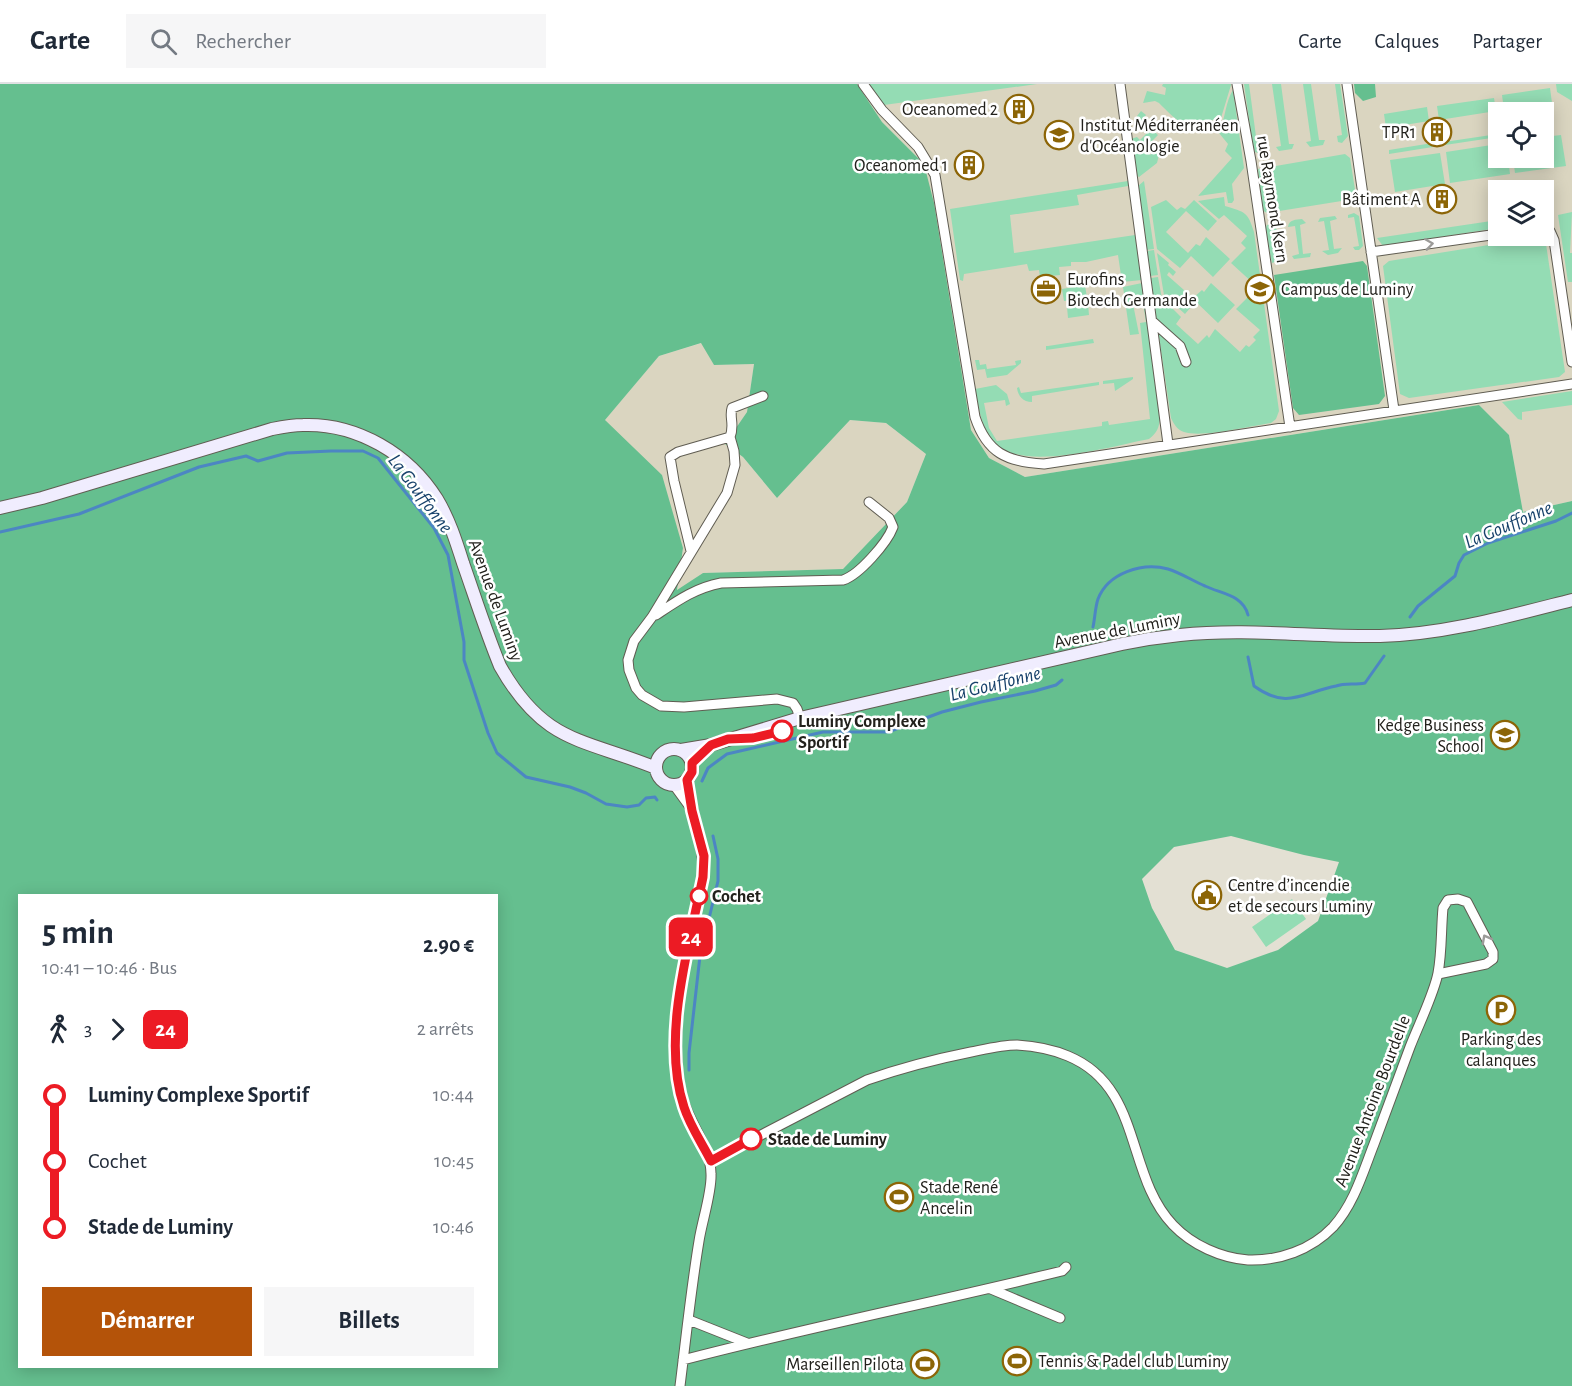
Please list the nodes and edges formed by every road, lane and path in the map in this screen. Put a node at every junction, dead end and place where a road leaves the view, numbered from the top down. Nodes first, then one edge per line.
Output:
1 (863, 84) edge
2 (1120, 84) edge
3 (1237, 84) edge
4 (1347, 84) edge
5 (1488, 235) edge
6 (1554, 240) edge
7 (1371, 252) junction
8 (1152, 321) junction
9 (1186, 362) dead end
10 (1572, 362) edge
11 (1572, 384) edge
12 (763, 396) dead end
13 (1394, 410) junction
14 (1290, 427) junction
15 (730, 437) junction
16 (1168, 444) junction
17 (869, 502) dead end
18 (0, 508) edge
19 (691, 551) junction
20 (1572, 600) edge
21 (652, 617) junction
22 (800, 718) junction
23 (711, 745) junction
24 (681, 750) junction
25 (660, 755) junction
26 (631, 757) junction
27 (692, 763) junction
28 (656, 768) junction
29 (687, 780) junction
30 (674, 785) junction
31 (692, 811) junction
32 (1438, 974) junction
33 (711, 1161) junction
34 (1066, 1268) dead end
35 (991, 1289) junction
36 (1060, 1318) dead end
37 (689, 1320) junction
38 (747, 1343) junction
39 (683, 1360) junction
40 (680, 1386) edge

1 - 16 street
2 - 8 street
3 - 14 street, rue Raymond Kern
4 - 7 street
7 -> 5 street
6 - 10 street
7 - 13 street
8 - 9 street
8 - 16 street
11 - 13 street
12 - 15 street
13 - 14 street
14 - 16 street
15 - 19 street
15 - 19 street
17 - 21 street
18 - 26 street, Avenue de Luminy
19 - 21 street
20 - 22 street, Avenue de Luminy
21 - 22 street
22 - 23 street, Avenue de Luminy
23 - 24 street, Avenue de Luminy
23 - 27 street, Avenue de Luminy
24 - 25 street
24 - 27 street
25 - 26 street, Avenue de Luminy
25 - 28 street
26 - 28 street, Avenue de Luminy
27 - 29 street
28 - 30 street
29 - 30 street
29 - 31 street
30 - 31 street
31 - 33 street
32 -> 32 street, Avenue Antoine Bourdelle
32 - 33 street, Avenue Antoine Bourdelle
33 - 37 street
34 - 35 street
35 - 36 street
35 - 38 street
37 - 38 street
37 - 39 street
38 - 39 street
39 - 40 street

